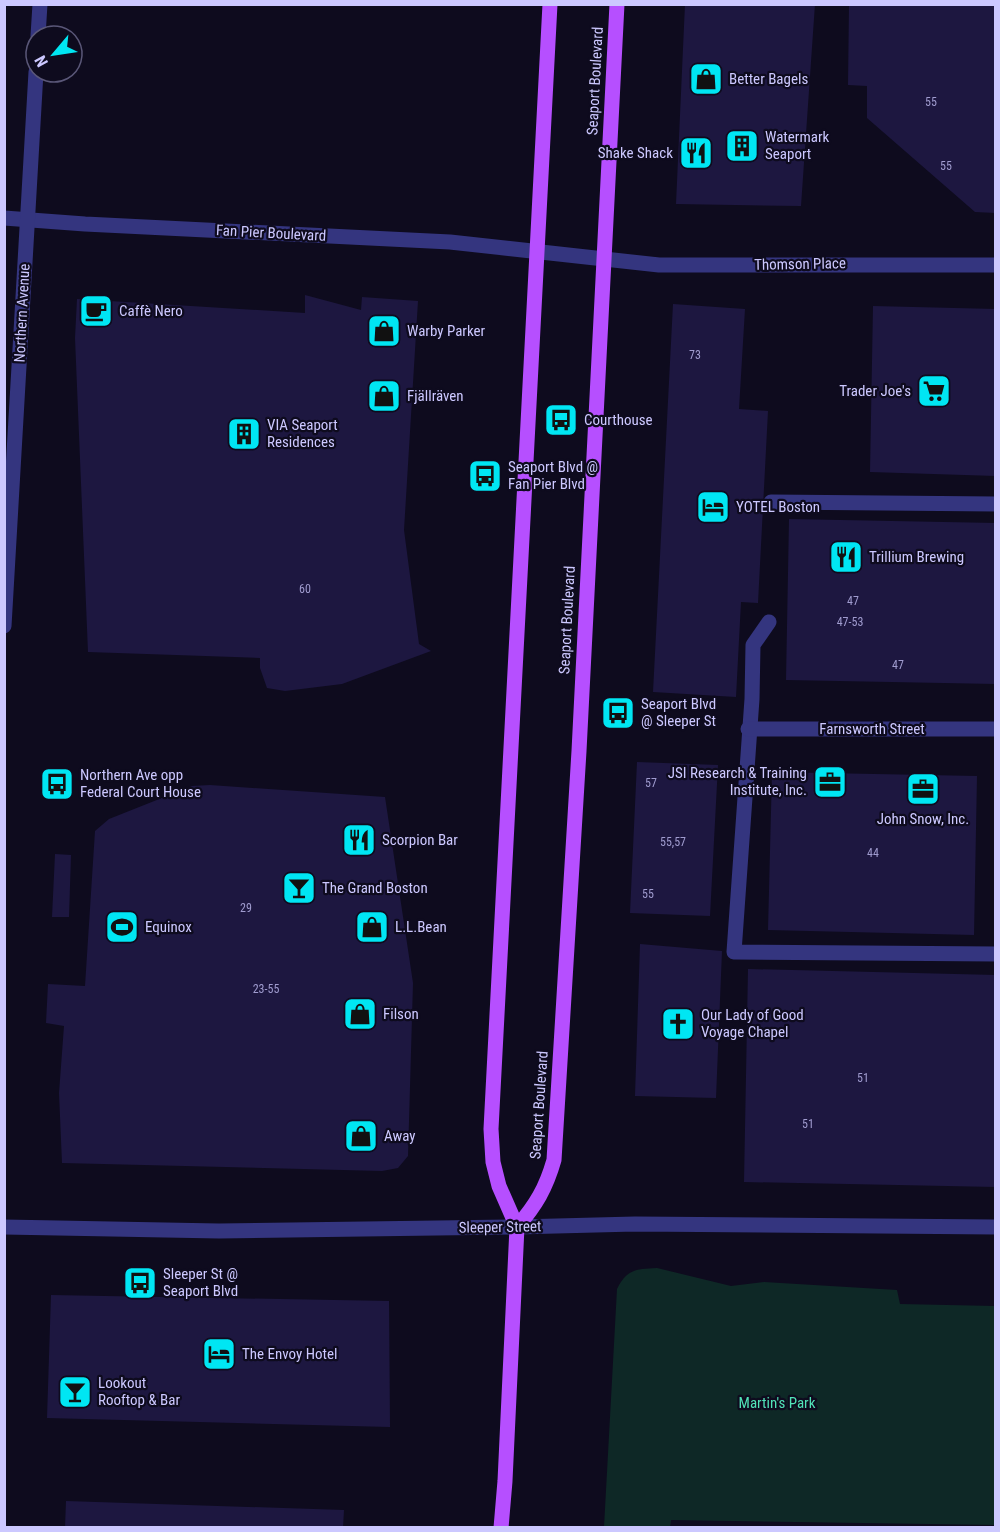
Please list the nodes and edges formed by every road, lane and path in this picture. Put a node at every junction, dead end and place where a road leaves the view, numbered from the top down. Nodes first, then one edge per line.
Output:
1 (40, 4) edge
2 (550, 4) edge
3 (617, 4) edge
4 (39, 24) edge
5 (35, 84) edge
6 (4, 218) edge
7 (27, 219) junction
8 (537, 251) junction
9 (604, 260) junction
10 (996, 265) edge
11 (771, 502) dead end
12 (996, 504) edge
13 (769, 622) dead end
14 (4, 626) edge
15 (748, 729) junction
16 (996, 729) edge
17 (996, 954) edge
18 (4, 1227) edge
19 (517, 1227) junction
20 (996, 1227) edge
21 (501, 1527) edge

1 - 4 street
2 - 8 main road
3 - 9 main road, Seaport Boulevard
5 - 7 street, Northern Avenue
6 - 7 street, Fan Pier Boulevard
7 - 8 street, Fan Pier Boulevard
7 - 14 street, Northern Avenue
8 - 9 street, Fan Pier Boulevard
8 - 19 main road
9 - 10 street, Thomson Place
9 - 19 main road, Seaport Boulevard
11 - 12 street
13 - 15 street
15 - 16 street, Farnsworth Street
15 - 17 street
18 - 19 street, Sleeper Street
19 - 20 street, Sleeper Street
19 - 21 main road

